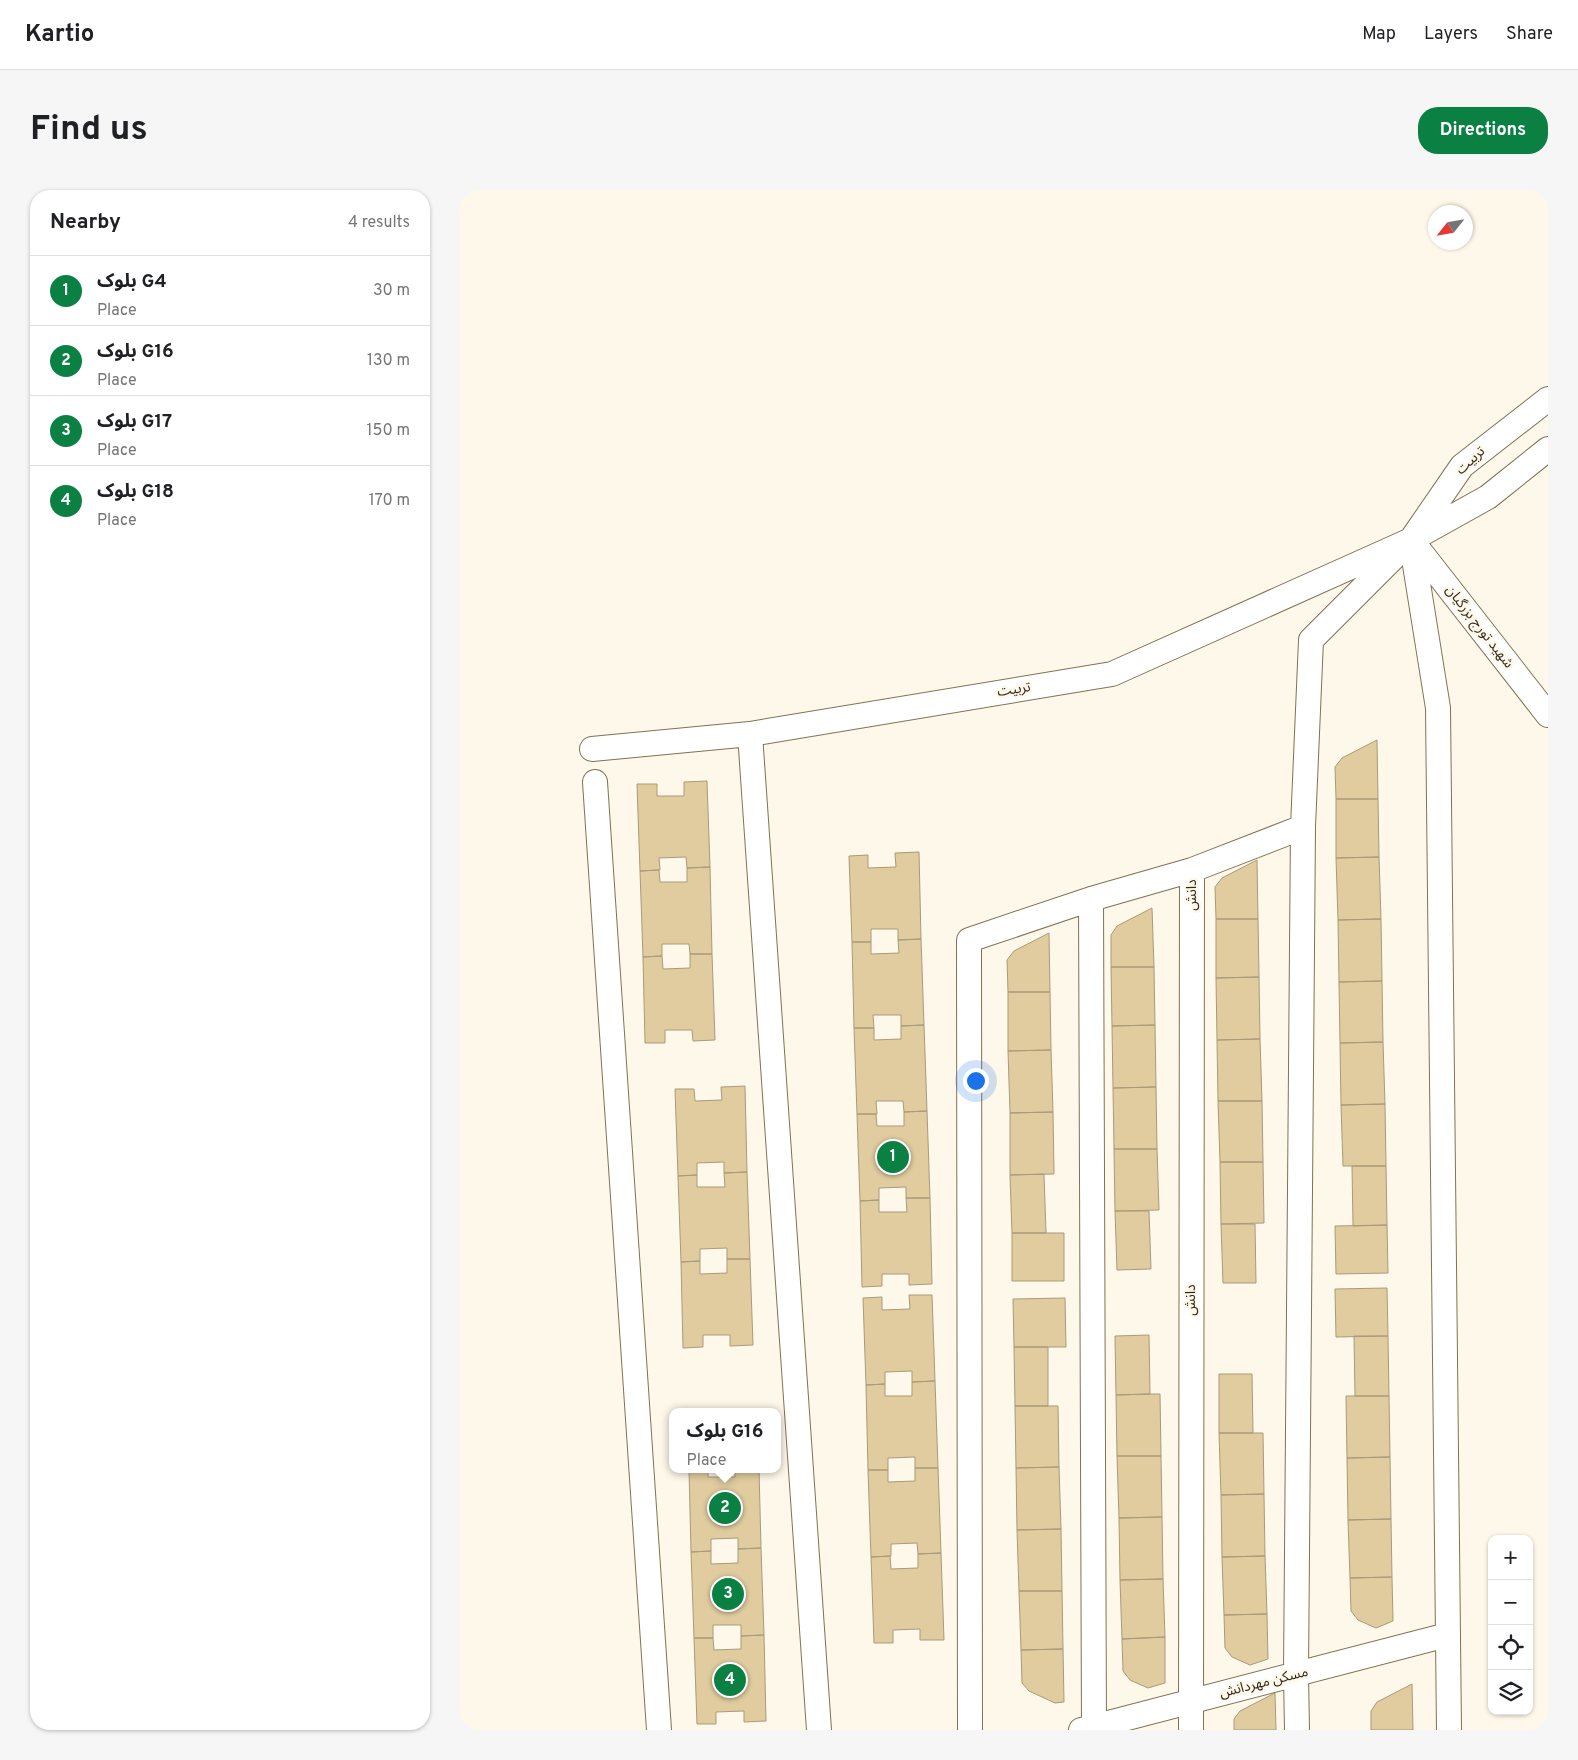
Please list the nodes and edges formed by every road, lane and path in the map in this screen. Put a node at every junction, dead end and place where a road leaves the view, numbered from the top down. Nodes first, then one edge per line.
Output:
1 (1548, 398) edge
2 (1548, 449) edge
3 (1411, 540) junction
4 (1548, 714) edge
5 (750, 734) junction
6 (592, 748) dead end
7 (595, 782) dead end
8 (1303, 827) junction
9 (1192, 870) junction
10 (1091, 899) junction
11 (1448, 1635) junction
12 (1296, 1674) junction
13 (1191, 1701) junction
14 (1090, 1729) edge
15 (659, 1730) edge
16 (819, 1730) edge
17 (970, 1730) edge
18 (1191, 1730) edge
19 (1297, 1730) edge
20 (1448, 1730) edge

1 - 3 street, تربیت
2 - 3 street, تربیت
3 - 4 street, شهید تورج بزرگیان
3 - 5 street, تربیت
3 - 8 street
3 - 11 street
5 - 6 street, تربیت
5 - 16 street
7 - 15 street
8 - 9 street
8 - 12 street
9 - 10 street
9 - 13 street, دانش
10 - 14 street
10 - 17 street
11 - 12 street, مسکن مهردانش
11 - 20 street
12 - 13 street, مسکن مهردانش
12 - 19 street
13 - 14 street, مسکن مهردانش
13 - 18 street, دانش

